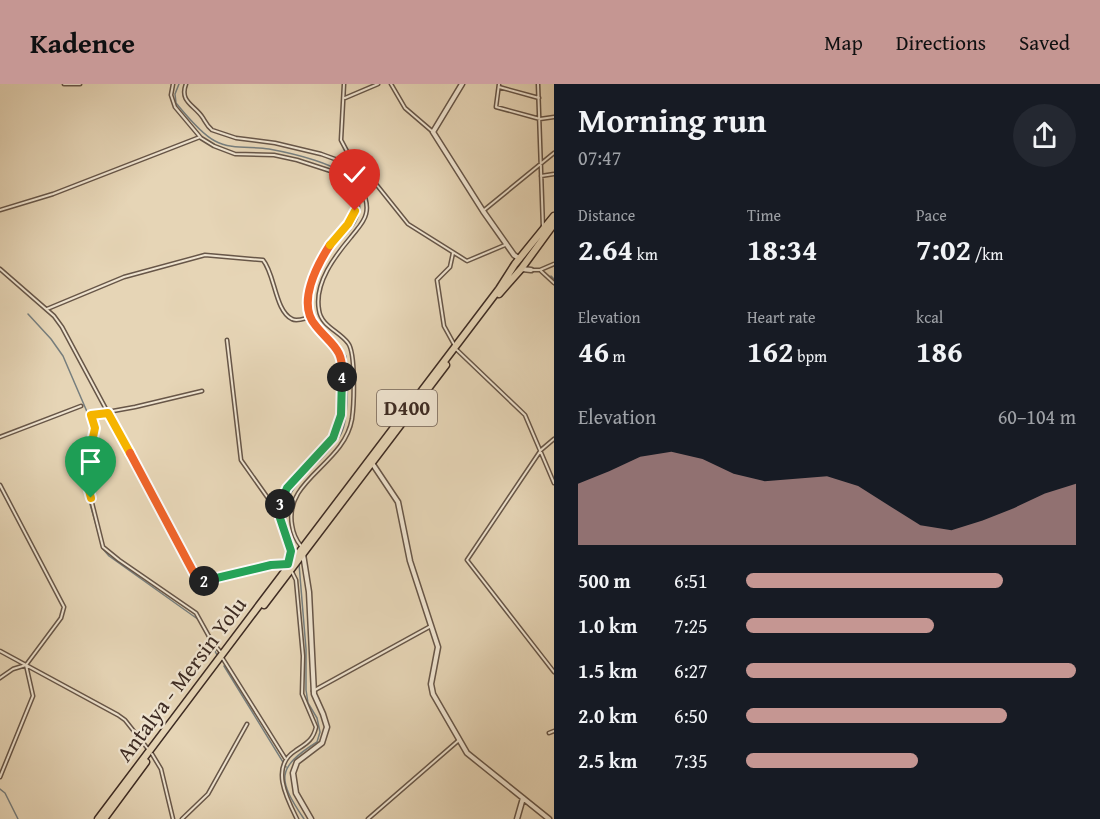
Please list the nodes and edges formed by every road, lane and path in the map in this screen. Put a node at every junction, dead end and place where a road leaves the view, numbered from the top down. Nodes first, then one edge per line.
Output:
1 (64, 84) edge
2 (80, 84) edge
3 (173, 84) edge
4 (186, 84) edge
5 (344, 84) edge
6 (378, 84) edge
7 (391, 84) edge
8 (462, 84) edge
9 (538, 84) edge
10 (499, 86) edge
11 (539, 98) junction
12 (344, 99) junction
13 (554, 117) edge
14 (540, 118) junction
15 (433, 132) junction
16 (200, 137) junction
17 (554, 153) edge
18 (354, 163) junction
19 (541, 163) junction
20 (554, 174) edge
21 (540, 176) junction
22 (0, 210) edge
23 (483, 211) junction
24 (554, 216) edge
25 (554, 224) edge
26 (543, 230) junction
27 (506, 245) junction
28 (453, 253) junction
29 (519, 262) junction
30 (554, 264) edge
31 (0, 269) edge
32 (531, 270) joint
33 (540, 270) junction
34 (554, 283) edge
35 (46, 309) junction
36 (310, 317) junction
37 (227, 340) dead end
38 (456, 348) junction
39 (202, 391) dead end
40 (81, 406) dead end
41 (108, 413) junction
42 (0, 437) edge
43 (554, 439) edge
44 (541, 450) junction
45 (372, 462) junction
46 (554, 483) edge
47 (0, 485) edge
48 (279, 506) junction
49 (301, 551) junction
50 (291, 565) junction
51 (431, 626) junction
52 (0, 651) edge
53 (223, 657) junction
54 (26, 665) junction
55 (554, 672) edge
56 (0, 678) edge
57 (313, 691) junction
58 (247, 724) dead end
59 (554, 731) edge
60 (549, 733) dead end
61 (459, 740) junction
62 (151, 753) junction
63 (286, 759) junction
64 (0, 777) edge
65 (523, 798) junction
66 (98, 819) edge
67 (104, 819) edge
68 (173, 819) edge
69 (182, 819) edge
70 (297, 819) edge
71 (311, 819) edge
72 (368, 819) edge
73 (517, 819) edge
74 (549, 819) edge

1 - 2 street
3 - 16 street
4 - 18 street
5 - 12 street
6 - 12 street
7 - 15 street
8 - 15 street
9 - 11 street
10 - 11 street
10 - 14 street
11 - 14 street
12 - 18 street
13 - 14 street
14 - 19 street
15 - 23 street
16 - 22 street
16 - 36 street
17 - 19 street
18 - 28 street
18 - 49 street
19 - 21 street
19 - 23 street
20 - 21 street
21 - 26 street
23 - 27 street
24 - 26 highway, Antalya - Mersin Yolu / D400
25 - 29 highway, Antalya - Mersin Yolu / D400
26 - 29 highway, Antalya - Mersin Yolu / D400
27 - 28 street
27 - 29 street
28 - 38 street
29 - 32 street
29 - 38 highway, Antalya - Mersin Yolu / D400
30 - 33 street
31 - 35 street
32 - 33 street
33 - 34 street
35 - 36 street
35 - 41 street
36 - 48 street
37 - 48 street
38 - 44 street
38 - 45 highway, Antalya - Mersin Yolu / D400
38 - 49 highway, Antalya - Mersin Yolu / D400
39 - 41 street
40 - 42 street
41 - 50 street
41 - 53 street
43 - 44 street
44 - 46 street
44 - 55 street
45 - 49 highway, Antalya - Mersin Yolu / D400
45 - 51 street
47 - 54 street
48 - 50 street
49 - 50 highway, Antalya - Mersin Yolu / D400
49 - 57 street
50 - 53 highway, Antalya - Mersin Yolu / D400
50 - 63 street
51 - 57 street
51 - 61 street
52 - 54 street
53 - 62 highway, Antalya - Mersin Yolu / D400
53 - 63 street
54 - 56 street
54 - 62 street
54 - 64 street
57 - 71 street
58 - 69 street
59 - 60 street
61 - 65 street
61 - 72 street
62 - 66 highway, Antalya - Mersin Yolu / D400
62 - 67 highway, Antalya - Mersin Yolu / D400
62 - 68 street
63 - 70 street
65 - 73 street
65 - 74 street

